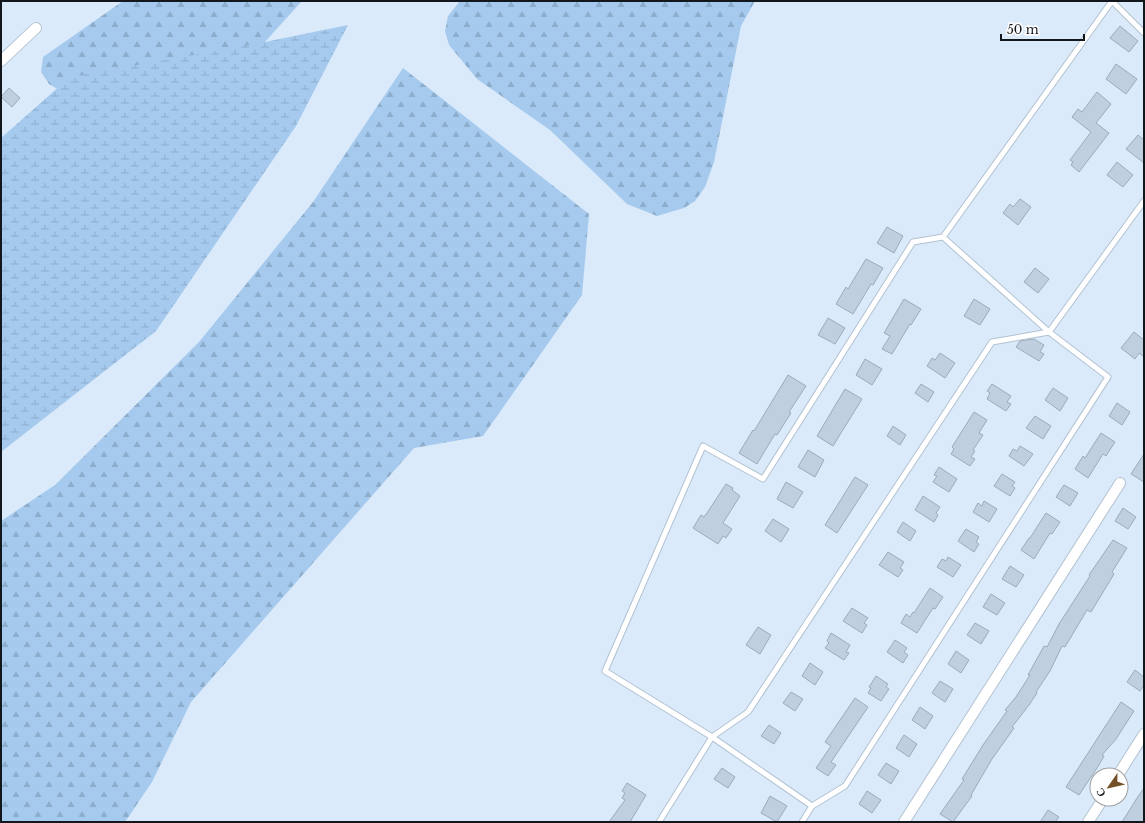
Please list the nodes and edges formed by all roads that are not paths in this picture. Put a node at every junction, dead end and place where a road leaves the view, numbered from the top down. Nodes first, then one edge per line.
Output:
1 (1112, 1) edge
2 (36, 28) dead end
3 (1144, 33) edge
4 (1, 61) edge
5 (1144, 201) edge
6 (943, 237) junction
7 (1049, 332) junction
8 (1120, 483) dead end
9 (1144, 734) edge
10 (712, 737) junction
11 (1123, 767) edge
12 (812, 806) junction
13 (1098, 807) edge
14 (659, 822) edge
15 (802, 822) edge
16 (904, 822) edge
17 (1088, 822) edge

1 - 3 lane
1 - 6 lane
2 - 4 street
5 - 7 lane
6 - 7 lane
6 - 10 lane
7 - 10 lane
7 - 12 lane
8 - 16 street
9 - 11 street
10 - 12 lane
10 - 14 lane
12 - 15 lane
13 - 17 street

